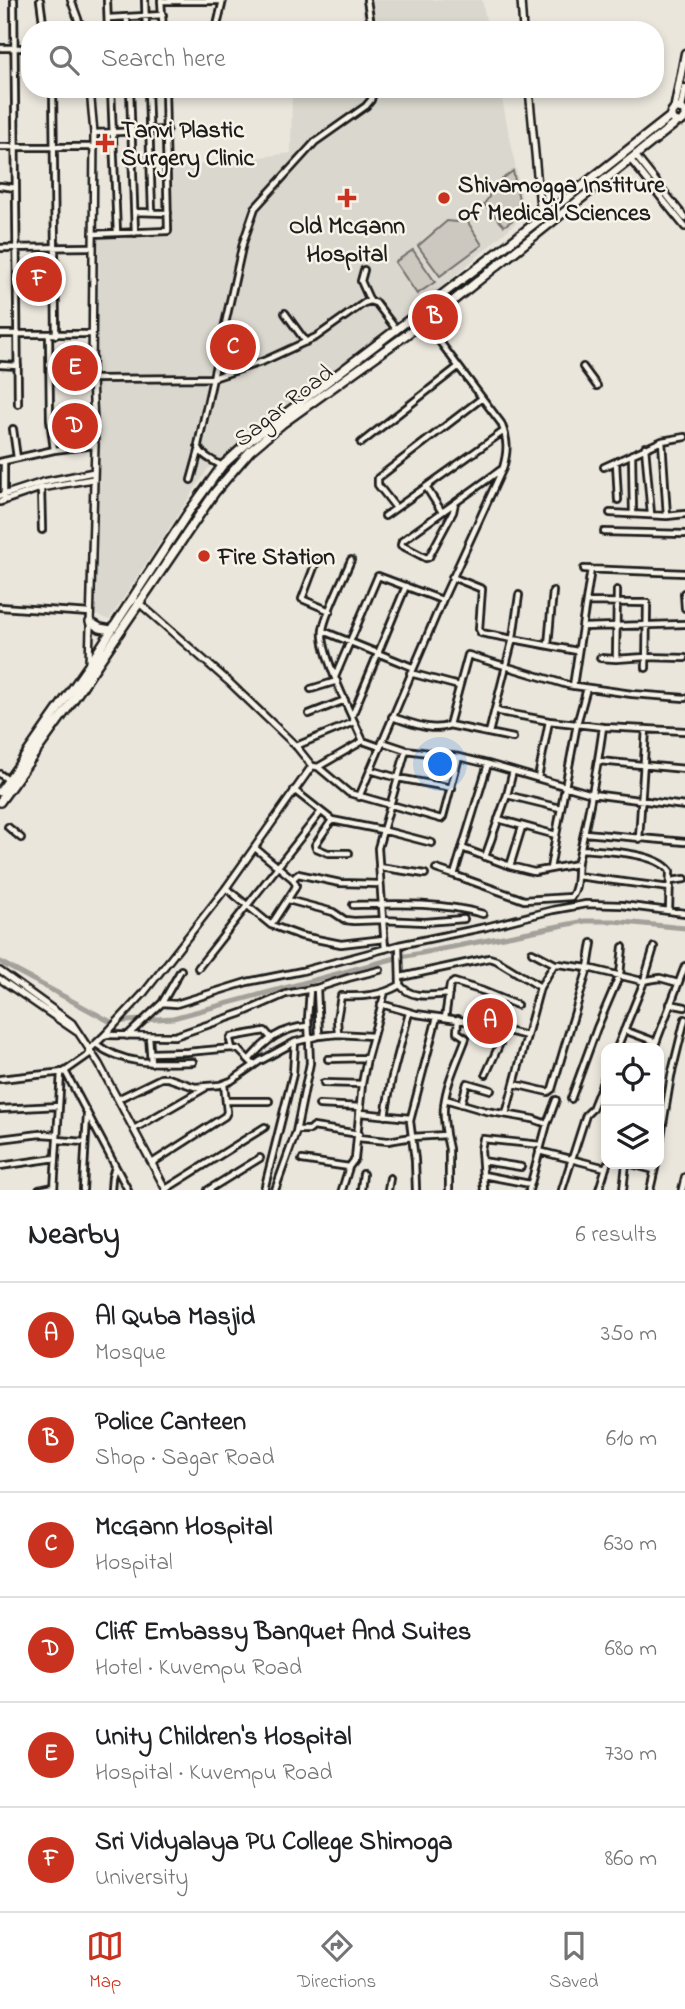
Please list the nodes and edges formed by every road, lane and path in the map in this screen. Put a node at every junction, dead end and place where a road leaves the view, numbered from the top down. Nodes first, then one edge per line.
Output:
1 (14, 0) edge
2 (40, 0) edge
3 (71, 0) edge
4 (107, 0) edge
5 (145, 0) edge
6 (161, 0) edge
7 (367, 0) edge
8 (521, 0) edge
9 (222, 1) edge
10 (163, 15) junction
11 (127, 17) junction
12 (146, 17) junction
13 (109, 18) junction
14 (43, 21) edge
15 (79, 21) edge
16 (109, 21) edge
17 (127, 21) edge
18 (146, 21) edge
19 (163, 21) edge
20 (218, 21) edge
21 (370, 21) edge
22 (522, 21) edge
23 (0, 48) edge
24 (14, 48) junction
25 (21, 48) edge
26 (685, 52) edge
27 (685, 88) edge
28 (53, 98) edge
29 (91, 98) edge
30 (111, 98) edge
31 (130, 98) edge
32 (148, 98) edge
33 (165, 98) edge
34 (372, 98) edge
35 (530, 98) edge
36 (680, 115) edge
37 (167, 130) junction
38 (132, 131) junction
39 (150, 131) junction
40 (113, 132) junction
41 (94, 133) junction
42 (0, 147) edge
43 (94, 147) junction
44 (16, 148) junction
45 (54, 148) junction
46 (632, 157) junction
47 (0, 186) edge
48 (16, 188) junction
49 (135, 212) junction
50 (152, 212) junction
51 (168, 213) junction
52 (541, 218) junction
53 (685, 218) edge
54 (685, 227) edge
55 (117, 233) junction
56 (135, 233) junction
57 (93, 234) junction
58 (92, 247) junction
59 (0, 248) edge
60 (18, 248) junction
61 (56, 248) junction
62 (364, 270) dead end
63 (370, 301) junction
64 (285, 313) dead end
65 (425, 322) junction
66 (396, 329) junction
67 (0, 334) edge
68 (18, 334) junction
69 (92, 334) junction
70 (50, 335) junction
71 (56, 335) junction
72 (306, 342) junction
73 (0, 365) edge
74 (18, 366) junction
75 (458, 367) junction
76 (583, 367) dead end
77 (213, 378) junction
78 (92, 379) junction
79 (597, 386) dead end
80 (482, 398) junction
81 (18, 404) dead end
82 (13, 429) dead end
83 (504, 430) junction
84 (685, 438) edge
85 (662, 441) junction
86 (361, 443) dead end
87 (95, 445) junction
88 (645, 447) junction
89 (54, 450) junction
90 (199, 450) junction
91 (632, 454) junction
92 (17, 458) junction
93 (2, 461) edge
94 (616, 462) junction
95 (222, 466) junction
96 (604, 467) dead end
97 (503, 468) junction
98 (93, 475) junction
99 (191, 480) dead end
100 (426, 486) junction
101 (41, 488) junction
102 (2, 499) edge
103 (618, 500) dead end
104 (455, 503) junction
105 (396, 508) junction
106 (442, 512) junction
107 (610, 513) dead end
108 (633, 514) junction
109 (651, 514) junction
110 (685, 514) edge
111 (385, 516) dead end
112 (667, 516) junction
113 (42, 530) dead end
114 (604, 531) dead end
115 (685, 534) edge
116 (351, 560) dead end
117 (316, 562) dead end
118 (584, 569) dead end
119 (591, 569) junction
120 (685, 573) edge
121 (452, 577) junction
122 (406, 586) junction
123 (617, 590) dead end
124 (553, 591) dead end
125 (684, 593) edge
126 (519, 595) dead end
127 (135, 600) junction
128 (442, 600) junction
129 (587, 602) junction
130 (617, 602) junction
131 (0, 607) edge
132 (685, 608) edge
133 (330, 611) junction
134 (90, 617) junction
135 (685, 624) edge
136 (648, 626) junction
137 (583, 627) junction
138 (617, 627) junction
139 (111, 630) junction
140 (323, 631) junction
141 (513, 638) junction
142 (351, 641) junction
143 (548, 645) junction
144 (577, 651) junction
145 (378, 653) junction
146 (646, 657) junction
147 (600, 658) dead end
148 (685, 658) edge
149 (616, 659) junction
150 (89, 665) junction
151 (507, 665) junction
152 (646, 668) dead end
153 (411, 670) junction
154 (90, 674) junction
155 (336, 679) junction
156 (459, 686) junction
157 (573, 686) junction
158 (587, 688) junction
159 (311, 689) dead end
160 (685, 698) edge
161 (345, 700) junction
162 (496, 710) junction
163 (309, 714) dead end
164 (392, 718) junction
165 (353, 719) junction
166 (550, 721) junction
167 (577, 724) junction
168 (449, 725) junction
169 (603, 727) junction
170 (646, 729) junction
171 (685, 731) edge
172 (489, 733) junction
173 (513, 738) dead end
174 (363, 741) junction
175 (381, 744) junction
176 (296, 746) junction
177 (406, 750) junction
178 (459, 757) junction
179 (598, 761) junction
180 (488, 764) junction
181 (644, 765) junction
182 (315, 766) junction
183 (685, 769) edge
184 (370, 770) junction
185 (513, 771) junction
186 (0, 774) edge
187 (398, 778) junction
188 (8, 779) junction
189 (538, 779) junction
190 (565, 787) junction
191 (452, 788) junction
192 (294, 790) junction
193 (0, 792) edge
194 (592, 794) junction
195 (507, 795) junction
196 (359, 797) junction
197 (642, 801) junction
198 (0, 802) edge
199 (390, 806) junction
200 (685, 806) edge
201 (561, 808) junction
202 (320, 813) junction
203 (498, 819) junction
204 (332, 820) junction
205 (522, 826) junction
206 (8, 827) dead end
207 (382, 830) junction
208 (585, 833) junction
209 (556, 835) junction
210 (21, 838) dead end
211 (639, 839) junction
212 (685, 842) edge
213 (432, 843) dead end
214 (255, 848) junction
215 (462, 848) junction
216 (581, 849) junction
217 (349, 853) dead end
218 (485, 857) junction
219 (577, 864) junction
220 (278, 866) junction
221 (510, 866) junction
222 (379, 867) junction
223 (436, 869) dead end
224 (550, 869) junction
225 (425, 874) dead end
226 (454, 875) junction
227 (578, 876) junction
228 (293, 879) junction
229 (685, 879) edge
230 (380, 884) junction
231 (670, 885) junction
232 (226, 888) junction
233 (288, 900) junction
234 (353, 905) dead end
235 (382, 905) junction
236 (247, 906) junction
237 (669, 911) junction
238 (483, 914) dead end
239 (685, 914) edge
240 (464, 919) dead end
241 (382, 920) junction
242 (271, 925) junction
243 (384, 939) junction
244 (592, 943) dead end
245 (399, 947) junction
246 (623, 947) dead end
247 (654, 947) dead end
248 (385, 949) junction
249 (533, 952) dead end
250 (556, 964) junction
251 (685, 966) edge
252 (198, 968) dead end
253 (588, 968) junction
254 (181, 970) dead end
255 (380, 970) dead end
256 (0, 971) edge
257 (620, 974) junction
258 (401, 977) junction
259 (0, 979) edge
260 (644, 981) junction
261 (678, 983) junction
262 (400, 985) junction
263 (540, 987) junction
264 (317, 988) junction
265 (310, 989) junction
266 (385, 992) junction
267 (449, 994) junction
268 (162, 1003) junction
269 (382, 1004) junction
270 (670, 1004) junction
271 (517, 1005) dead end
272 (685, 1007) edge
273 (410, 1013) junction
274 (437, 1017) junction
275 (445, 1017) junction
276 (458, 1019) junction
277 (685, 1019) edge
278 (308, 1026) junction
279 (506, 1030) junction
280 (624, 1030) junction
281 (77, 1032) junction
282 (338, 1034) junction
283 (105, 1035) junction
284 (319, 1036) junction
285 (372, 1036) junction
286 (527, 1036) junction
287 (126, 1037) junction
288 (149, 1037) junction
289 (271, 1038) junction
290 (309, 1039) junction
291 (295, 1042) junction
292 (619, 1043) edge
293 (651, 1043) edge
294 (656, 1043) edge
295 (96, 1044) junction
296 (232, 1048) junction
297 (90, 1051) junction
298 (151, 1053) junction
299 (367, 1058) junction
300 (328, 1059) dead end
301 (248, 1060) junction
302 (193, 1062) dead end
303 (151, 1063) junction
304 (254, 1065) junction
305 (63, 1071) junction
306 (486, 1074) dead end
307 (0, 1079) edge
308 (324, 1083) dead end
309 (224, 1084) junction
310 (362, 1084) junction
311 (514, 1084) junction
312 (601, 1086) edge
313 (206, 1087) junction
314 (491, 1090) dead end
315 (118, 1099) junction
316 (445, 1099) junction
317 (556, 1100) dead end
318 (570, 1100) dead end
319 (226, 1101) junction
320 (269, 1101) dead end
321 (461, 1104) junction
322 (319, 1105) dead end
323 (59, 1106) junction
324 (361, 1107) junction
325 (665, 1107) joint
326 (0, 1110) edge
327 (88, 1113) junction
328 (361, 1113) junction
329 (506, 1114) junction
330 (664, 1114) edge
331 (384, 1116) junction
332 (410, 1118) junction
333 (547, 1124) junction
334 (264, 1127) dead end
335 (134, 1129) junction
336 (297, 1130) junction
337 (446, 1135) junction
338 (358, 1136) junction
339 (57, 1137) junction
340 (412, 1137) junction
341 (0, 1139) edge
342 (85, 1142) junction
343 (540, 1148) junction
344 (56, 1158) junction
345 (260, 1158) dead end
346 (571, 1159) junction
347 (303, 1160) dead end
348 (482, 1161) junction
349 (152, 1163) junction
350 (601, 1165) edge
351 (0, 1166) edge
352 (115, 1166) junction
353 (349, 1167) junction
354 (521, 1167) dead end
355 (606, 1169) edge
356 (627, 1169) edge
357 (650, 1169) edge
358 (654, 1170) joint
359 (363, 1174) dead end
360 (483, 1175) junction
361 (685, 1177) edge
362 (390, 1178) dead end
363 (529, 1187) edge
364 (54, 1189) edge
365 (166, 1189) edge
366 (39, 1190) edge
367 (83, 1190) edge
368 (111, 1190) edge
369 (128, 1190) edge
370 (208, 1190) edge
371 (264, 1190) edge
372 (275, 1190) edge
373 (342, 1190) edge
374 (361, 1190) edge
375 (388, 1190) edge
376 (416, 1190) edge
377 (449, 1190) edge
378 (485, 1190) edge
379 (562, 1190) edge
380 (599, 1190) edge
381 (622, 1190) edge
382 (650, 1190) edge
383 (682, 1190) edge

1 - 24 street
2 - 14 street
3 - 15 main road
4 - 13 street
5 - 12 street
6 - 9 street
6 - 10 street
7 - 21 street
8 - 22 main road
9 - 20 street
10 - 12 street
10 - 19 street
11 - 12 street
11 - 13 street
11 - 17 street
12 - 18 street
13 - 16 street
23 - 24 street
24 - 25 street
24 - 44 street
26 - 36 main road
27 - 36 main road
28 - 45 street
29 - 41 main road
30 - 40 street
31 - 38 street
32 - 39 street
33 - 37 street
34 - 77 street
35 - 52 main road
36 - 46 highway, Sagar Road
36 - 52 highway, Sagar Road
37 - 39 street
37 - 51 street
38 - 39 street
38 - 40 street
38 - 49 street
39 - 50 street
40 - 41 street
40 - 55 street
41 - 43 main road
42 - 44 street
43 - 45 street
43 - 57 main road
44 - 45 street
44 - 48 street
45 - 61 street
46 - 53 main road
46 - 54 main road
46 - 65 highway, Sagar Road
47 - 48 street
48 - 60 street
49 - 50 street
49 - 56 street
50 - 51 street
51 - 56 street
52 - 66 highway, Sagar Road
55 - 56 street
55 - 57 street
57 - 58 main road
58 - 61 street
58 - 69 main road
59 - 60 street
60 - 61 street
60 - 68 street
61 - 71 street
62 - 63 street
63 - 66 street
63 - 72 street
64 - 72 street
65 - 75 street
65 - 127 highway, Sagar Road
66 - 95 highway, Sagar Road
67 - 68 street
68 - 70 street
68 - 74 street
69 - 71 street
69 - 78 main road
70 - 71 street
70 - 89 street
72 - 77 street
73 - 74 street
74 - 81 street
75 - 80 street
75 - 86 street
76 - 79 street
77 - 78 street
77 - 90 street
78 - 87 main road
80 - 83 street
80 - 105 street
82 - 92 street
83 - 97 street
83 - 100 street
84 - 85 street
85 - 88 street
85 - 112 street
87 - 89 street
87 - 98 main road
88 - 91 street
88 - 109 street
89 - 92 street
90 - 95 street
90 - 99 street
91 - 94 street
91 - 108 street
92 - 93 street
93 - 102 street
94 - 96 street
94 - 103 street
95 - 127 highway, Sagar Road
97 - 104 street
97 - 121 street
98 - 101 main road
98 - 102 main road
98 - 134 main road
100 - 105 street
100 - 106 street
101 - 102 main road
101 - 113 street
104 - 106 street
104 - 106 street
105 - 111 street
107 - 108 street
108 - 109 street
109 - 112 street
110 - 112 street
114 - 115 street
116 - 133 street
117 - 133 street
118 - 119 street
119 - 120 street
119 - 129 street
121 - 128 street
121 - 141 street
122 - 128 street
122 - 142 street
122 - 145 street
123 - 130 street
124 - 143 street
125 - 132 street
126 - 141 street
127 - 139 highway, Sagar Road
127 - 154 highway, Sagar Road
127 - 176 main road
128 - 153 street
129 - 130 street
129 - 137 street
130 - 136 street
130 - 138 street
131 - 134 street
133 - 140 street
134 - 139 highway
134 - 150 main road
135 - 136 street
136 - 138 street
136 - 146 street
137 - 138 street
137 - 144 street
138 - 149 street
139 - 150 highway, Sagar Road
140 - 142 street
140 - 155 street
141 - 143 street
141 - 151 street
142 - 145 street
142 - 155 street
143 - 144 street
144 - 157 street
145 - 153 street
145 - 165 street
146 - 148 street
146 - 149 street
146 - 152 street
147 - 149 street
150 - 154 main road
150 - 188 highway, Sagar Road
151 - 156 street
151 - 157 street
151 - 162 street
153 - 156 street
153 - 164 street
154 - 198 highway, Sagar Road
155 - 159 street
155 - 161 street
156 - 168 street
157 - 158 street
158 - 160 street
158 - 167 street
161 - 163 street
161 - 165 street
162 - 166 street
162 - 172 street
164 - 168 street
164 - 175 street
165 - 174 street
165 - 176 street
166 - 167 street
166 - 189 street
167 - 169 street
167 - 190 street
168 - 172 street
169 - 170 street
169 - 179 street
170 - 171 street
170 - 181 street
172 - 173 street
174 - 175 street
174 - 182 street
175 - 177 street
175 - 184 street
176 - 182 main road
177 - 178 street
177 - 187 street
178 - 180 street
178 - 191 street
179 - 181 street
179 - 194 street
180 - 185 street
180 - 215 street
181 - 183 street
181 - 197 street
182 - 192 main road
182 - 196 street
184 - 187 street
184 - 196 street
185 - 189 street
185 - 195 street
186 - 188 street
187 - 191 street
187 - 199 street
188 - 193 highway, Sagar Road
189 - 190 street
190 - 194 street
190 - 201 street
191 - 199 street
192 - 202 street
192 - 214 main road
194 - 197 street
194 - 208 street
195 - 201 street
195 - 203 street
196 - 199 street
197 - 200 street
197 - 211 street
199 - 207 street
201 - 209 street
202 - 204 street
202 - 220 street
203 - 205 street
203 - 218 street
204 - 207 street
204 - 217 street
205 - 209 street
205 - 221 street
206 - 210 street
207 - 213 street
207 - 222 street
208 - 211 street
208 - 216 street
209 - 224 street
211 - 212 street
214 - 220 street
214 - 232 main road
215 - 218 street
215 - 226 street
216 - 219 street
216 - 231 street
218 - 221 street
219 - 224 street
219 - 227 street
220 - 228 street
220 - 236 street
221 - 224 street
222 - 225 street
222 - 230 street
223 - 226 street
226 - 227 street
227 - 231 street
228 - 230 street
228 - 233 street
229 - 231 street
230 - 235 street
231 - 237 street
232 - 236 street
232 - 283 main road
233 - 241 street
233 - 242 street
234 - 235 street
235 - 238 street
235 - 241 street
236 - 242 street
236 - 252 street
237 - 239 street
237 - 245 street
240 - 241 street
241 - 243 street
242 - 243 street
243 - 248 street
244 - 253 street
245 - 248 street
245 - 258 street
246 - 257 street
247 - 260 street
248 - 268 street
249 - 250 street
250 - 253 street
250 - 263 street
251 - 261 street
253 - 257 street
253 - 311 street
254 - 268 street
255 - 264 street
256 - 281 main road
257 - 260 street
257 - 318 street
258 - 262 street
258 - 263 street
259 - 281 main road
260 - 261 street
260 - 280 street
261 - 270 street
262 - 266 street
262 - 267 street
263 - 286 street
264 - 265 street
264 - 284 street
265 - 278 street
265 - 288 street
266 - 269 street
266 - 282 street
267 - 271 street
267 - 275 street
268 - 287 street
269 - 273 street
269 - 285 street
270 - 272 street
270 - 294 street
273 - 274 street
273 - 331 street
274 - 275 street
274 - 332 street
275 - 276 street
276 - 279 street
276 - 316 street
277 - 325 street
278 - 289 street
278 - 290 street
279 - 286 street
279 - 306 street
280 - 292 street
280 - 293 street
281 - 297 main road
282 - 284 street
282 - 285 street
283 - 287 street
283 - 295 main road
284 - 290 street
285 - 299 street
286 - 311 street
287 - 288 street
288 - 298 street
289 - 296 street
289 - 301 street
290 - 291 street
290 - 336 street
291 - 304 street
291 - 371 street
295 - 297 main road
295 - 303 street
296 - 298 street
296 - 301 street
297 - 305 street
297 - 315 main road
298 - 303 street
299 - 300 street
299 - 310 street
301 - 304 street
302 - 303 street
304 - 309 street
305 - 307 street
305 - 323 street
305 - 327 street
308 - 310 street
309 - 313 street
309 - 319 street
310 - 324 street
311 - 329 street
312 - 346 street
313 - 315 street
313 - 335 street
314 - 321 street
315 - 335 main road
316 - 321 street
316 - 337 street
317 - 333 street
319 - 320 street
319 - 349 street
321 - 329 street
322 - 324 street
323 - 326 street
323 - 339 street
324 - 328 street
325 - 330 street
327 - 342 street
327 - 352 street
328 - 331 street
328 - 338 street
329 - 333 street
331 - 332 street
332 - 340 street
333 - 343 street
334 - 365 street
335 - 349 main road
336 - 338 street
336 - 372 street
337 - 340 street
337 - 377 street
338 - 340 street
338 - 353 street
339 - 341 street
339 - 342 street
339 - 344 street
340 - 376 street
342 - 367 street
343 - 346 street
343 - 348 street
343 - 363 street
344 - 351 street
344 - 364 street
345 - 370 street
346 - 350 street
346 - 379 street
347 - 353 street
348 - 354 street
348 - 360 street
349 - 365 main road
352 - 368 street
352 - 369 street
353 - 373 street
355 - 380 street
356 - 381 street
357 - 358 street
358 - 382 street
359 - 374 street
360 - 363 street
360 - 378 street
361 - 383 main road
362 - 375 street
364 - 366 street

